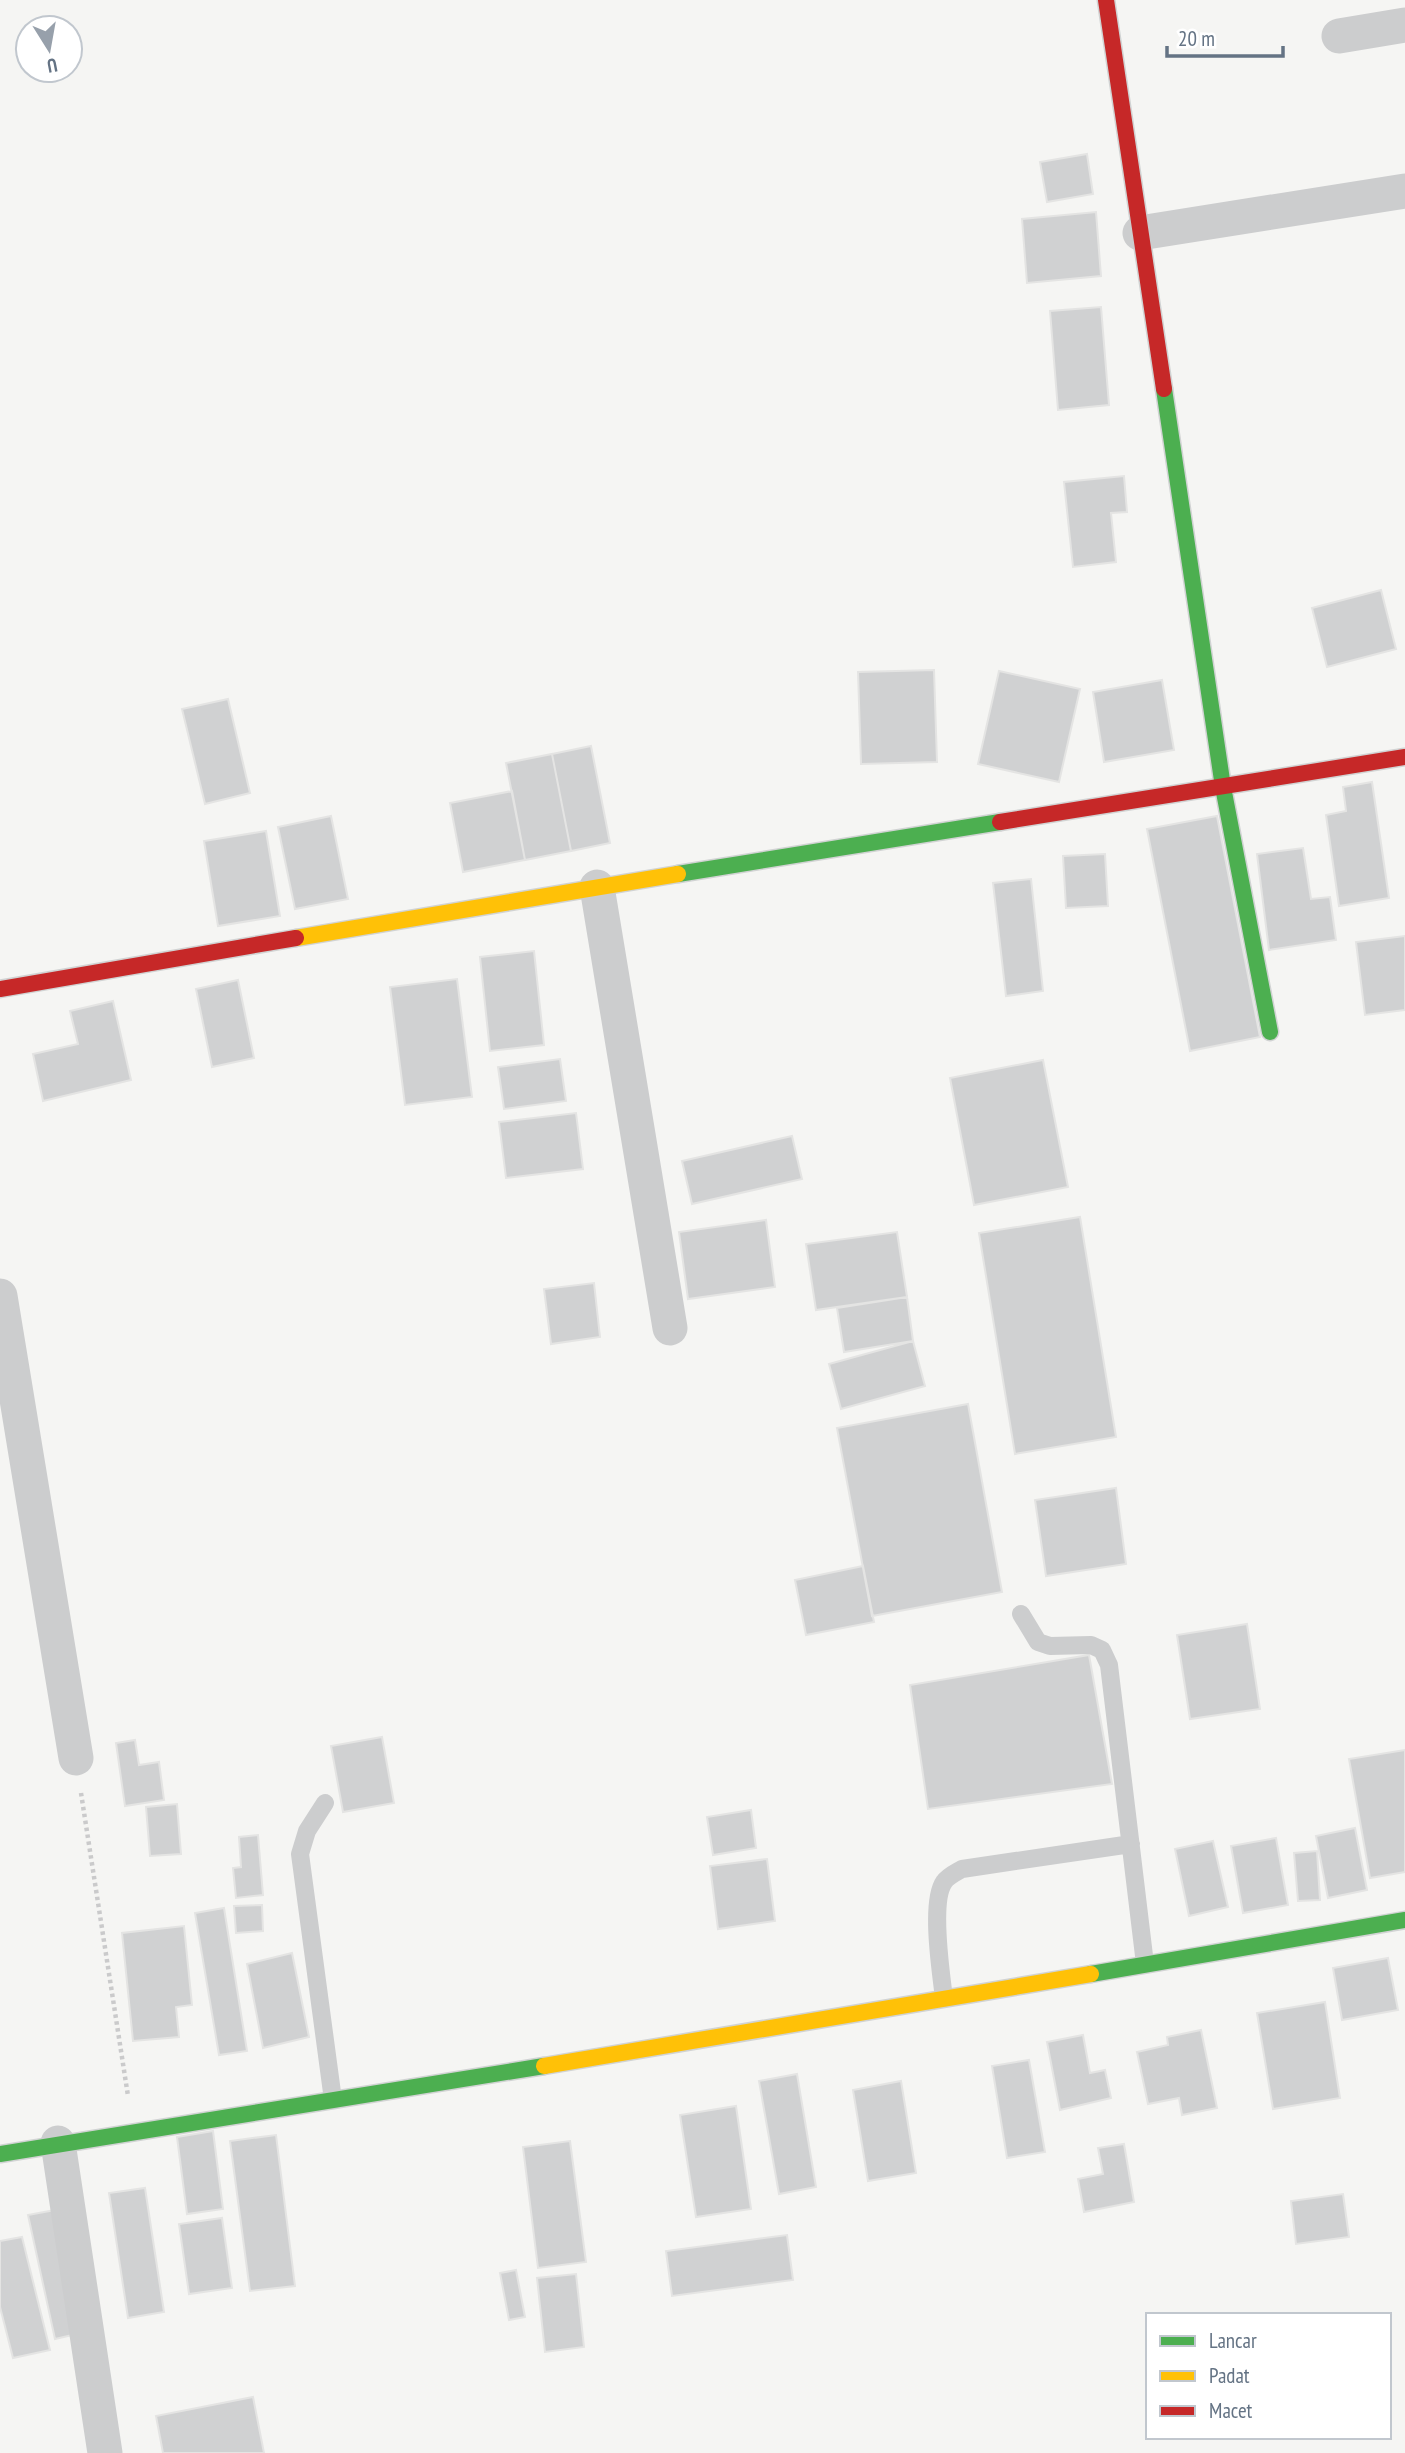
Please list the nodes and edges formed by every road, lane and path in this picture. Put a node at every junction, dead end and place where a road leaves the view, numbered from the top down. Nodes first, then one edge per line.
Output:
1 (1106, 0) edge
2 (1405, 25) edge
3 (1339, 36) dead end
4 (1405, 191) edge
5 (1140, 233) junction
6 (1405, 757) edge
7 (1223, 787) junction
8 (597, 887) junction
9 (0, 989) edge
10 (1270, 1032) dead end
11 (0, 1296) edge
12 (670, 1328) dead end
13 (1021, 1614) dead end
14 (76, 1758) joint
15 (325, 1803) dead end
16 (1131, 1844) junction
17 (1405, 1920) edge
18 (1145, 1964) junction
19 (944, 1998) junction
20 (333, 2100) junction
21 (133, 2131) junction
22 (58, 2143) junction
23 (0, 2154) edge
24 (105, 2453) edge

1 - 5 street
2 - 3 street
4 - 5 street
5 - 7 street
6 - 7 street
7 - 8 street
7 - 10 street
8 - 9 street
8 - 12 street
11 - 14 street
13 - 16 lane
14 - 21 path
15 - 20 lane
16 - 18 lane
16 - 19 lane
17 - 18 street
18 - 19 street
19 - 20 street
20 - 21 street
21 - 22 street
22 - 23 street
22 - 24 street

